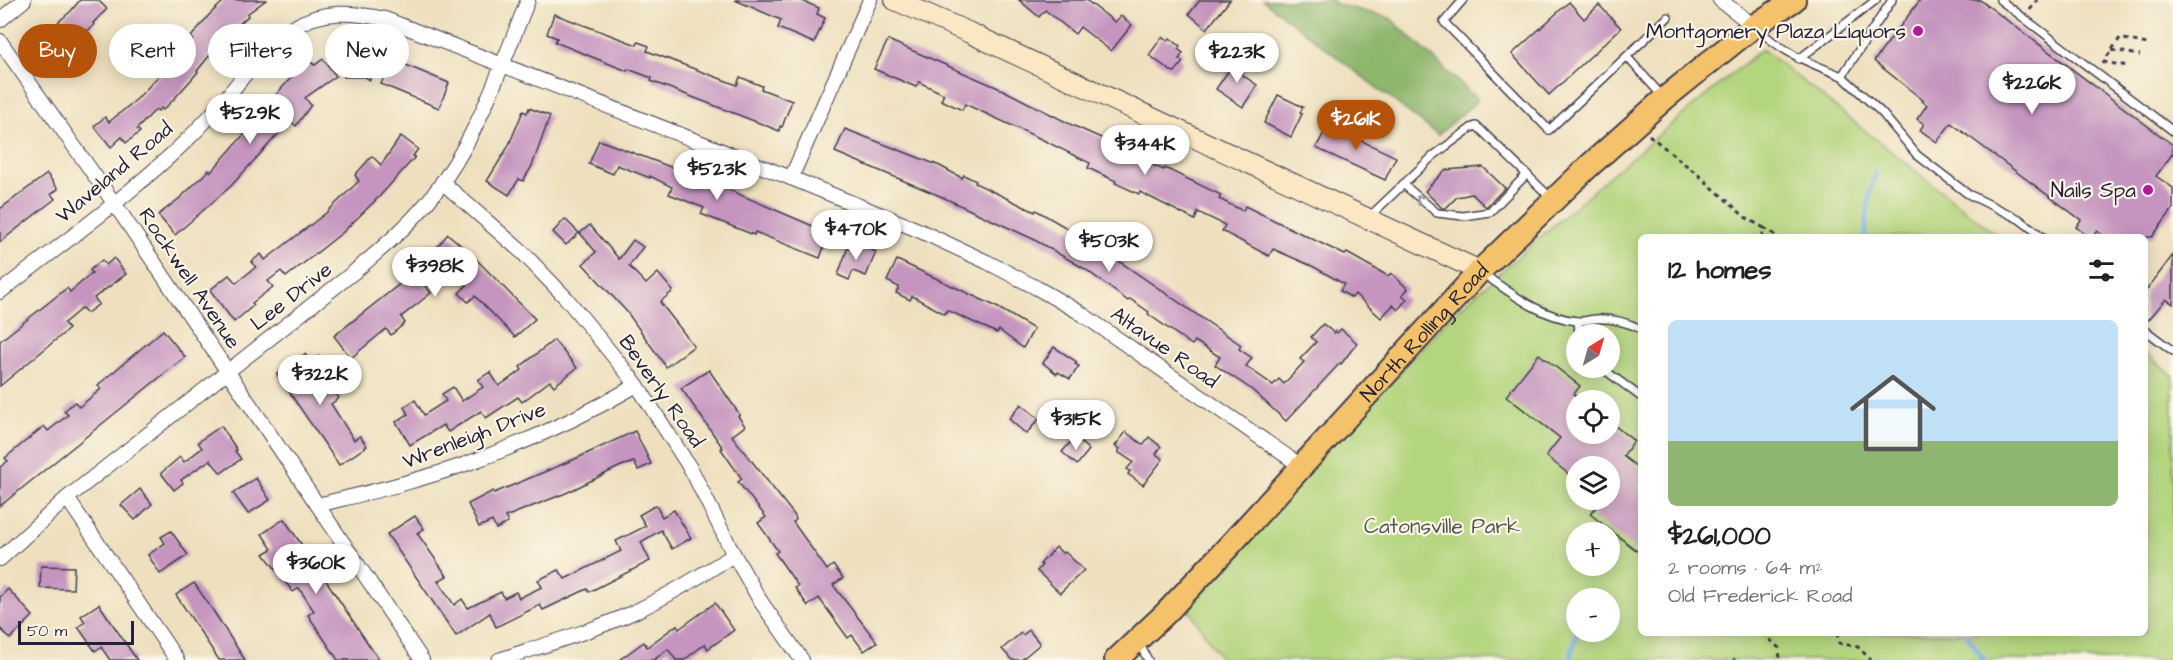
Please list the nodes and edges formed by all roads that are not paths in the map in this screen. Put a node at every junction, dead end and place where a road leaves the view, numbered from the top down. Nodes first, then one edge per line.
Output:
1 (24, 0) edge
2 (528, 0) edge
3 (870, 0) edge
4 (895, 0) edge
5 (1463, 0) edge
6 (1720, 0) edge
7 (1775, 0) edge
8 (1794, 0) edge
9 (1876, 0) edge
10 (1892, 0) edge
11 (2000, 0) edge
12 (1668, 17) dead end
13 (0, 20) edge
14 (1754, 26) junction
15 (0, 41) edge
16 (1627, 57) junction
17 (1799, 59) junction
18 (502, 65) junction
19 (1842, 76) junction
20 (1664, 99) junction
21 (2173, 130) edge
22 (1527, 174) junction
23 (791, 178) junction
24 (442, 182) junction
25 (1403, 184) junction
26 (1553, 201) junction
27 (114, 202) junction
28 (1368, 219) junction
29 (2039, 234) edge
30 (1480, 271) junction
31 (0, 292) edge
32 (1578, 321) junction
33 (1578, 324) edge
34 (1638, 328) edge
35 (2148, 332) edge
36 (2173, 351) edge
37 (228, 372) junction
38 (1615, 378) edge
39 (637, 385) junction
40 (1638, 395) edge
41 (1301, 466) junction
42 (66, 498) junction
43 (318, 505) junction
44 (735, 555) junction
45 (0, 559) edge
46 (1143, 651) edge
47 (177, 660) edge
48 (422, 660) edge
49 (499, 660) edge
50 (802, 660) edge
51 (1116, 660) edge

1 - 13 street
2 - 18 street, Lee Drive
3 - 23 street
4 - 28 street
5 - 16 lane
6 - 14 street
7 - 14 main road, North Rolling Road
8 - 14 main road, North Rolling Road
9 - 17 lane
10 - 19 lane
11 - 21 lane
12 - 16 lane
14 - 17 lane
14 - 20 main road, North Rolling Road
15 - 27 street, Rockwell Avenue
16 - 20 lane
17 - 19 lane
18 - 23 street, Altavue Road
18 - 24 street, Lee Drive
18 - 27 street, Waveland Road
19 - 29 lane
20 - 26 main road, North Rolling Road
22 -> 25 lane
22 - 25 lane
22 - 26 lane
23 - 41 street, Altavue Road
24 - 37 street, Lee Drive
24 - 39 street, Beverly Road
25 - 28 lane
26 - 30 main road, North Rolling Road
27 - 31 street, Waveland Road
27 - 37 street, Rockwell Avenue
28 - 30 street
30 - 32 lane
30 - 41 main road, North Rolling Road
32 - 33 lane
32 - 34 lane
35 - 36 lane
37 - 42 street, Lee Drive
37 - 43 street, Rockwell Avenue
38 - 40 lane
39 - 43 street, Wrenleigh Drive
39 - 44 street, Beverly Road
41 - 46 main road, North Rolling Road
42 - 45 street, Lee Drive
42 - 47 street
43 - 48 street, Rockwell Avenue
44 - 49 street
44 - 50 street, Beverly Road
46 - 51 main road, North Rolling Road

